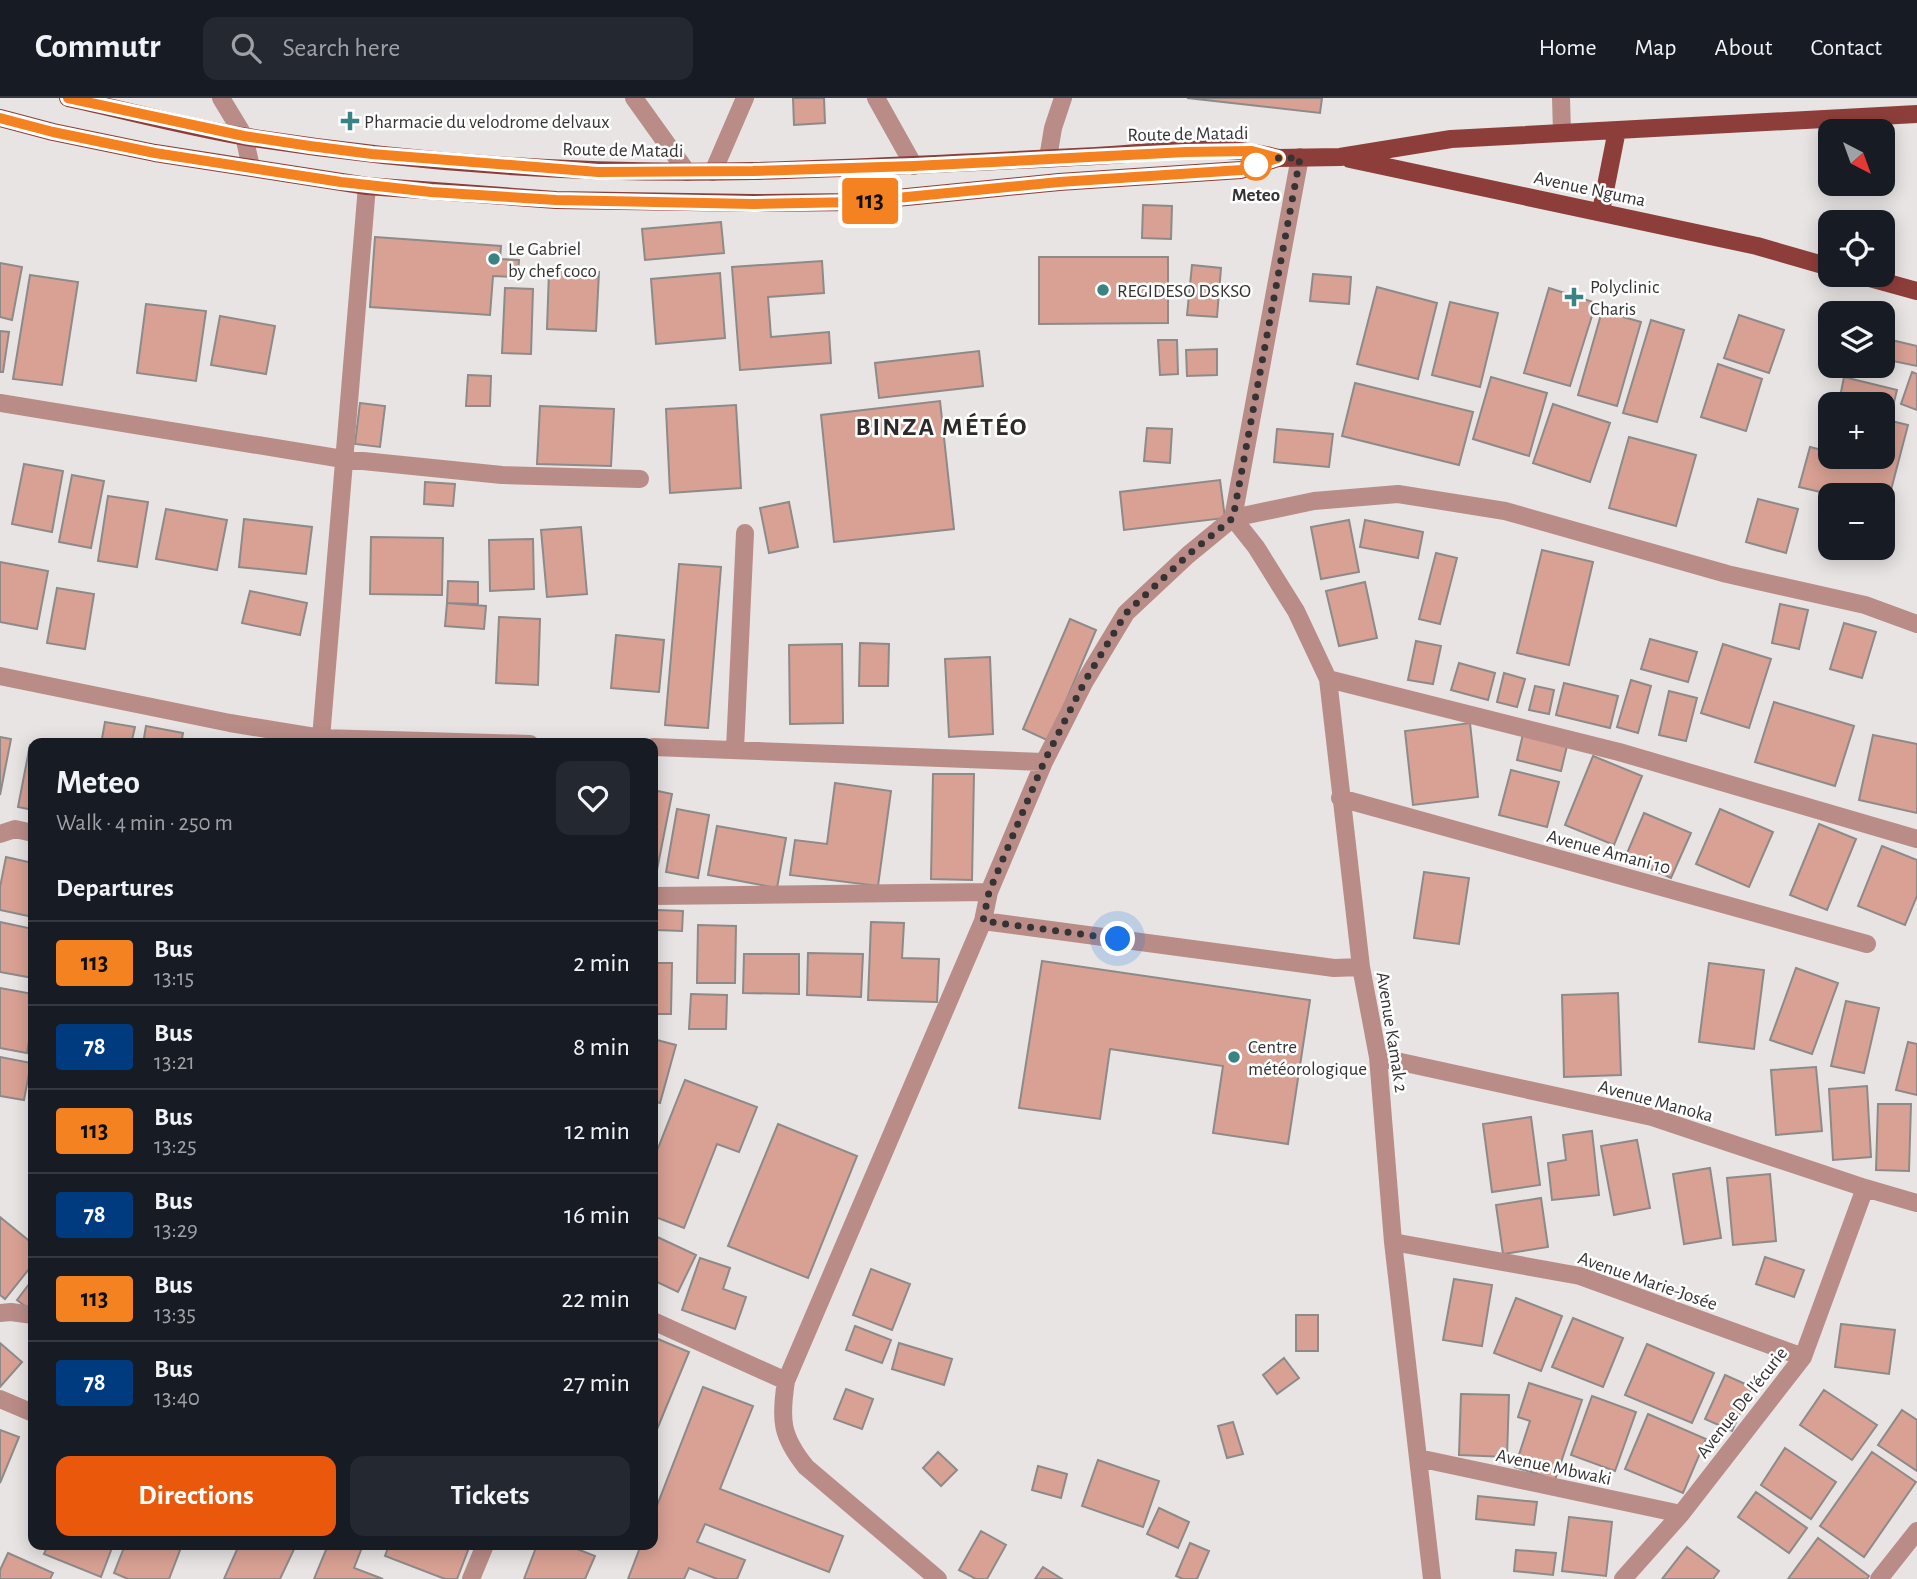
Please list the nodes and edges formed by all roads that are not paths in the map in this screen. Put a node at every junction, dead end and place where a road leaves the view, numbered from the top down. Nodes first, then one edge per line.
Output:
1 (68, 98) edge
2 (221, 98) edge
3 (634, 98) edge
4 (745, 98) edge
5 (876, 98) edge
6 (1063, 98) edge
7 (1561, 98) edge
8 (1917, 114) edge
9 (0, 118) edge
10 (1617, 130) junction
11 (1562, 132) junction
12 (244, 136) junction
13 (1340, 157) junction
14 (1048, 158) junction
15 (1278, 158) junction
16 (1300, 158) junction
17 (914, 166) junction
18 (251, 167) junction
19 (753, 171) junction
20 (687, 172) junction
21 (713, 172) junction
22 (367, 186) junction
23 (754, 204) junction
24 (1601, 211) junction
25 (1818, 264) edge
26 (1895, 285) edge
27 (1917, 291) edge
28 (0, 403) edge
29 (343, 459) junction
30 (640, 480) dead end
31 (1233, 518) junction
32 (745, 533) dead end
33 (1917, 624) edge
34 (0, 676) edge
35 (1328, 679) junction
36 (321, 738) joint
37 (658, 747) edge
38 (735, 749) junction
39 (1044, 762) junction
40 (1340, 798) junction
41 (28, 832) edge
42 (0, 834) edge
43 (1917, 839) edge
44 (989, 892) junction
45 (658, 896) edge
46 (983, 921) junction
47 (1867, 944) dead end
48 (1361, 967) junction
49 (1378, 1057) junction
50 (1865, 1188) junction
51 (1917, 1203) edge
52 (1393, 1242) junction
53 (0, 1313) edge
54 (28, 1315) edge
55 (658, 1323) edge
56 (1803, 1357) junction
57 (786, 1381) junction
58 (0, 1399) edge
59 (28, 1411) edge
60 (1418, 1458) junction
61 (1681, 1514) junction
62 (1917, 1531) edge
63 (483, 1550) edge
64 (471, 1579) edge
65 (938, 1579) edge
66 (1432, 1579) edge
67 (1623, 1579) edge
68 (1880, 1579) edge

1 - 12 main road, Route de Matadi
2 - 12 street
3 - 20 street
4 - 21 street
5 - 17 street
6 - 14 street
7 - 11 street
8 - 10 main road
9 - 18 main road, Route de Matadi
10 - 11 main road
10 - 24 main road
11 - 13 main road
12 - 18 street
12 - 20 main road, Route de Matadi
13 - 16 main road
13 - 24 main road, Avenue Nguma
14 - 15 main road, Route de Matadi
14 - 17 main road, Route de Matadi
15 - 16 main road
15 - 23 main road, Route de Matadi
16 - 31 street
17 - 19 main road, Route de Matadi
18 - 22 main road, Route de Matadi
19 - 21 main road, Route de Matadi
19 - 23 main road
20 - 21 main road, Route de Matadi
22 - 23 main road, Route de Matadi
22 - 29 street
24 - 25 main road, Avenue Nguma
26 - 27 main road
28 - 29 street
29 - 30 street
29 - 36 street
31 - 33 street
31 - 35 street, Avenue Kamak 2
31 - 39 street
32 - 38 street
34 - 36 street
35 - 40 street, Avenue Kamak 2
35 - 43 street
37 - 38 street
38 - 39 street
39 - 44 street
40 - 47 street, Avenue Amani 10
40 - 48 street, Avenue Kamak 2
41 - 42 street
44 - 45 street
44 - 46 street
46 - 48 street
46 - 57 street
48 - 49 street, Avenue Kamak 2
49 - 50 street, Avenue Manoka
49 - 52 street, Avenue Kamak 2
50 - 51 street, Avenue Manoka
50 - 56 street, Avenue De l'écurie
52 - 56 street, Avenue Marie-Josée
52 - 60 street, Avenue Kamak 2
53 - 54 street
55 - 57 street
56 - 61 street, Avenue De l'écurie
57 - 65 street
58 - 59 street
60 - 61 street, Avenue Mbwaki
60 - 66 street, Avenue Kamak 2
61 - 67 street, Avenue De l'écurie
62 - 68 street
63 - 64 street

